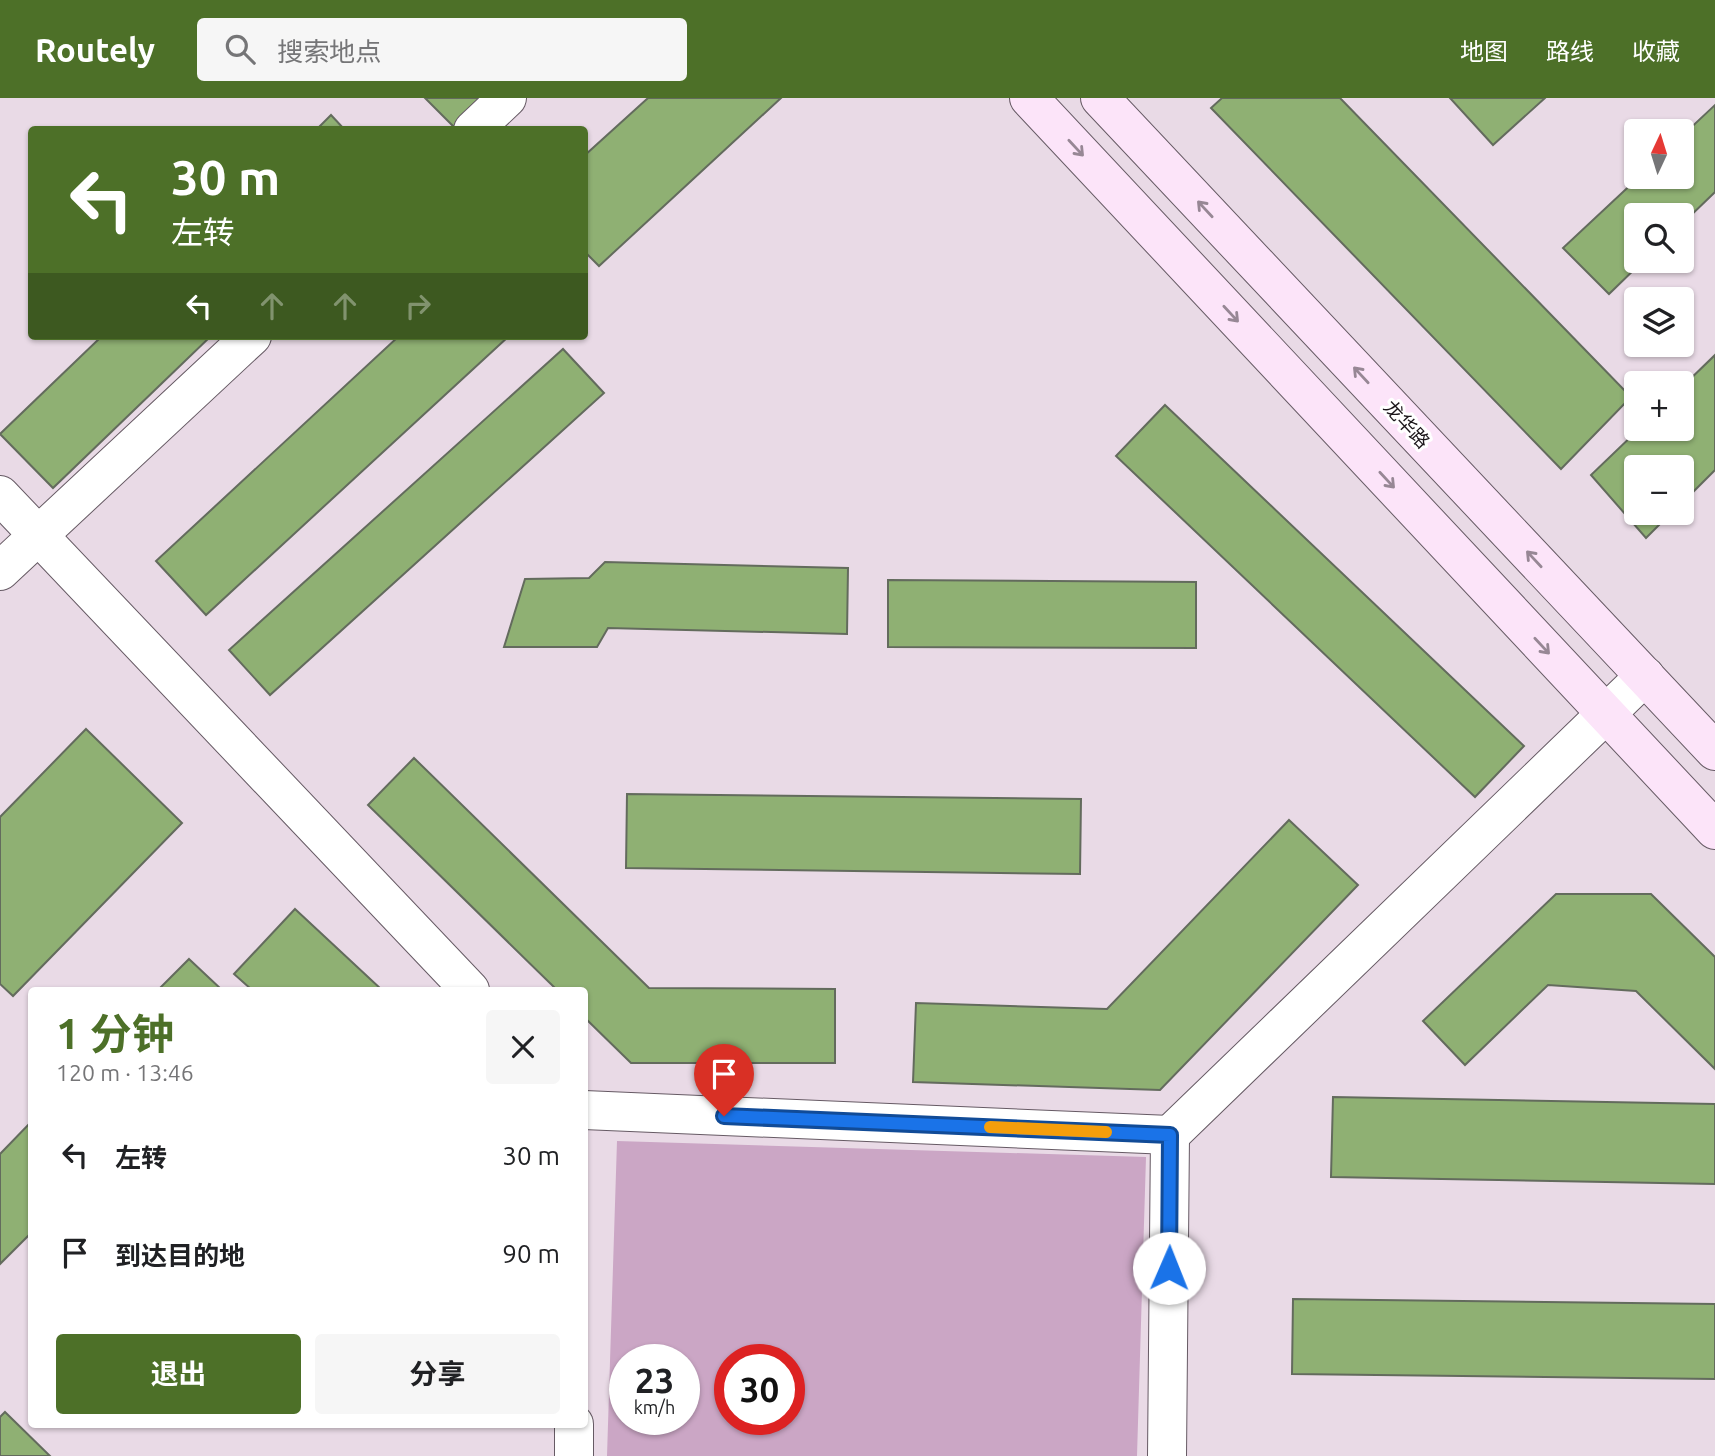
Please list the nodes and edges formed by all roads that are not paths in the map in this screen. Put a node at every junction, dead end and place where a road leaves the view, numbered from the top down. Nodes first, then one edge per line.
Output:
1 (507, 98) edge
2 (1029, 98) edge
3 (1100, 98) edge
4 (477, 126) edge
5 (248, 340) edge
6 (0, 495) edge
7 (39, 535) junction
8 (0, 571) edge
9 (1644, 676) junction
10 (1604, 712) junction
11 (1715, 751) edge
12 (1715, 831) edge
13 (467, 987) edge
14 (588, 1110) edge
15 (1170, 1135) junction
16 (574, 1428) edge
17 (573, 1456) edge
18 (1167, 1456) edge

1 - 4 street
2 -> 10 main road
9 -> 3 main road, 龙华路
5 - 7 street
6 - 7 street
7 - 8 street
7 - 13 street
9 - 10 street
9 - 11 main road, 龙华路
10 - 12 main road
10 - 15 street
14 - 15 street
15 - 18 street
16 - 17 street

